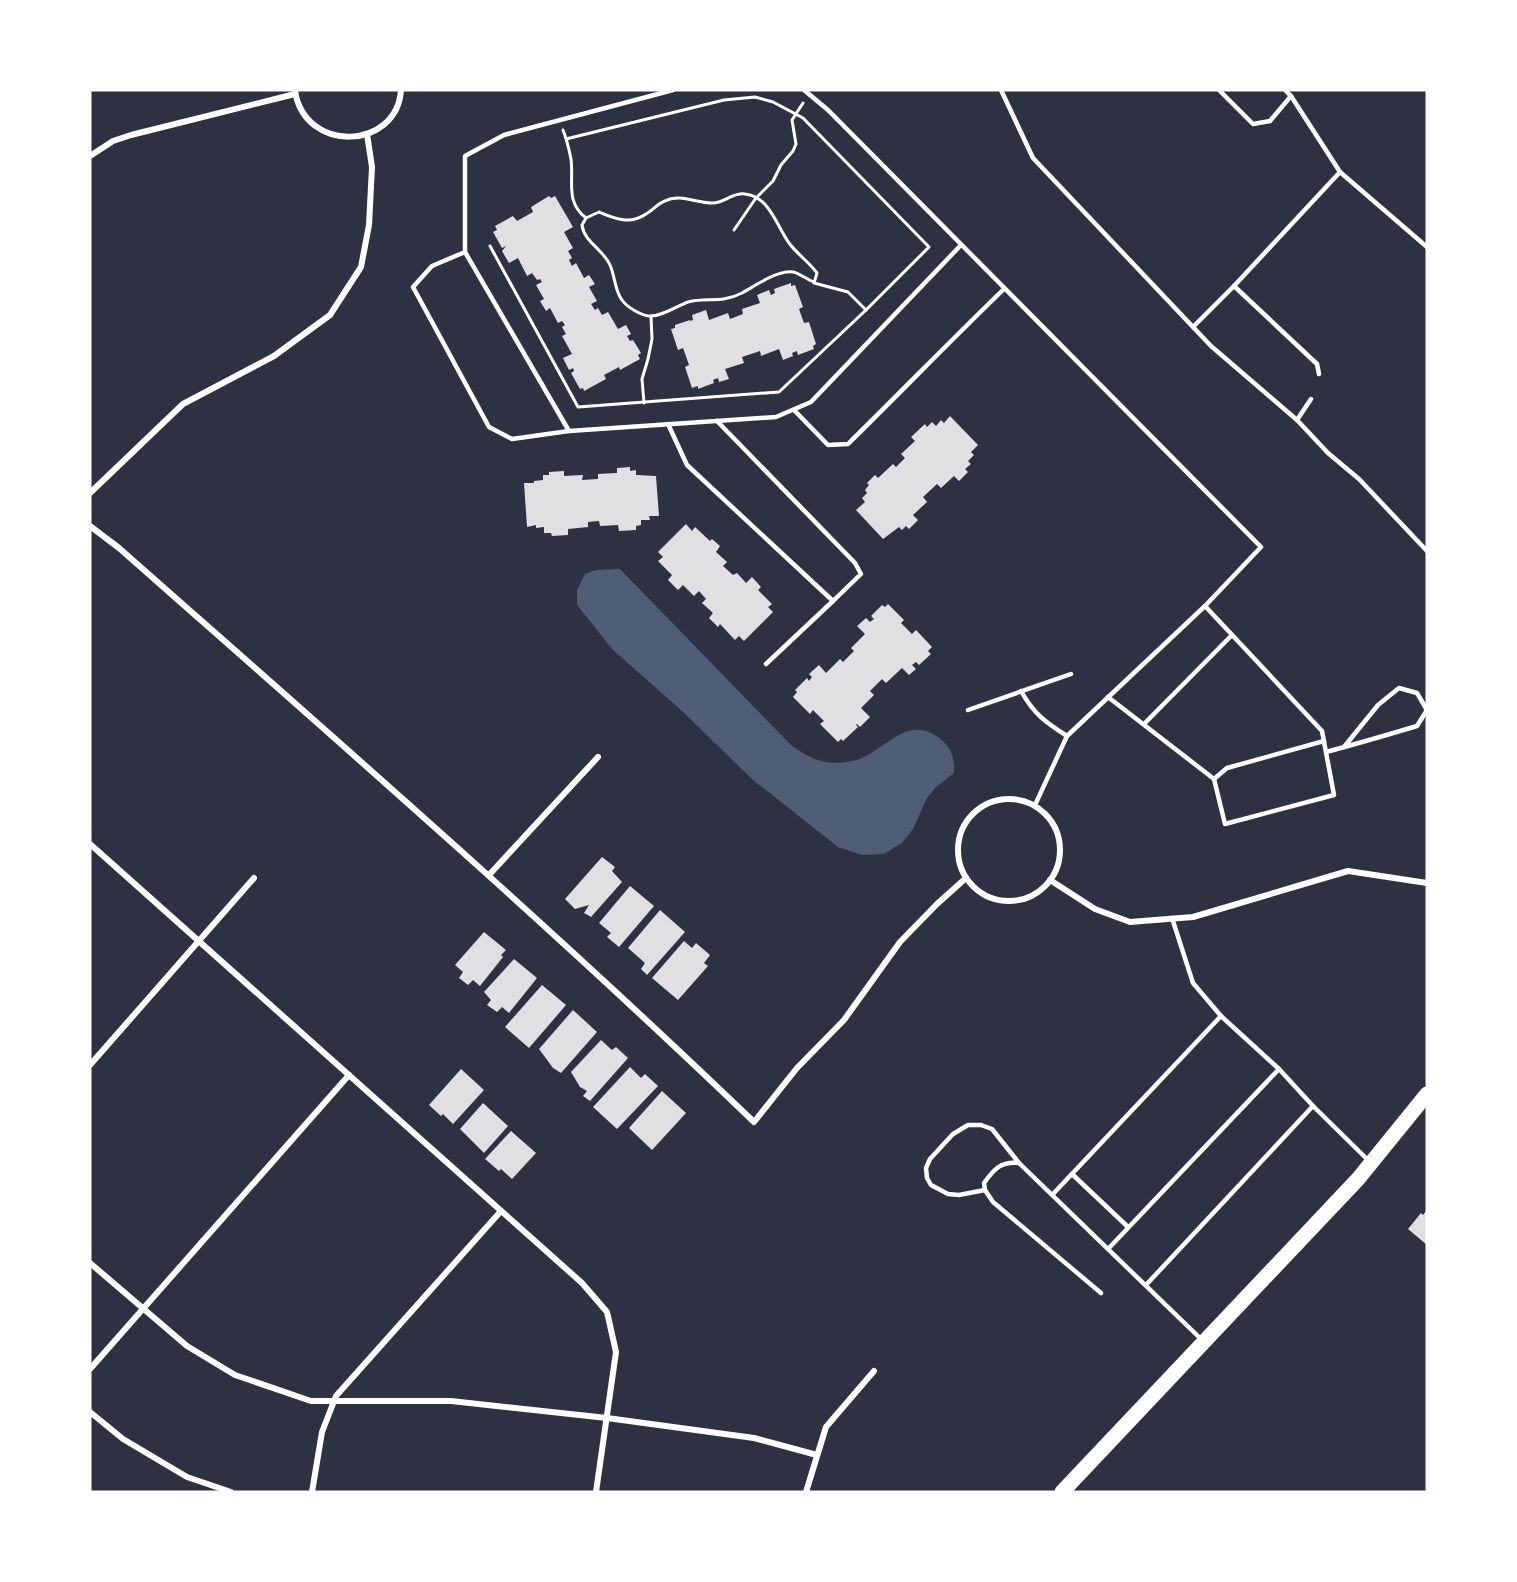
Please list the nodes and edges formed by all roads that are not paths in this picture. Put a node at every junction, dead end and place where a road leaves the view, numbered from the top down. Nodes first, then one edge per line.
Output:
1 (401, 90) edge
2 (673, 90) edge
3 (804, 90) edge
4 (1001, 90) edge
5 (1219, 90) edge
6 (1285, 90) edge
7 (295, 92) edge
8 (1291, 96) junction
9 (367, 134) junction
10 (90, 156) edge
11 (1340, 172) junction
12 (962, 245) junction
13 (1427, 247) edge
14 (465, 252) junction
15 (1234, 286) junction
16 (1004, 289) junction
17 (1193, 327) junction
18 (1319, 374) dead end
19 (1311, 399) dead end
20 (794, 410) junction
21 (1297, 420) junction
22 (717, 421) junction
23 (668, 424) junction
24 (569, 431) junction
25 (90, 493) edge
26 (90, 526) edge
27 (1427, 540) edge
28 (1422, 546) junction
29 (1427, 551) edge
30 (833, 601) junction
31 (1204, 606) junction
32 (1232, 635) junction
33 (766, 664) dead end
34 (1071, 674) dead end
35 (1022, 691) junction
36 (1108, 697) junction
37 (968, 710) dead end
38 (1144, 724) junction
39 (1067, 736) junction
40 (1324, 741) junction
41 (1344, 747) junction
42 (1326, 752) junction
43 (598, 757) dead end
44 (1214, 779) junction
45 (1035, 805) junction
46 (90, 844) edge
47 (489, 875) junction
48 (254, 878) dead end
49 (966, 878) junction
50 (1050, 880) junction
51 (1427, 884) edge
52 (1172, 918) junction
53 (200, 942) junction
54 (1221, 1016) junction
55 (90, 1065) edge
56 (1279, 1069) junction
57 (349, 1075) junction
58 (1427, 1094) edge
59 (1312, 1106) junction
60 (1019, 1162) junction
61 (1371, 1163) junction
62 (1072, 1174) junction
63 (985, 1190) junction
64 (1053, 1194) junction
65 (501, 1211) junction
66 (1128, 1227) junction
67 (1109, 1248) junction
68 (90, 1263) edge
69 (1146, 1284) junction
70 (1101, 1293) dead end
71 (142, 1309) junction
72 (1204, 1342) junction
73 (90, 1369) edge
74 (874, 1371) dead end
75 (335, 1401) junction
76 (90, 1412) edge
77 (607, 1418) junction
78 (817, 1455) junction
79 (231, 1492) edge
80 (312, 1492) edge
81 (596, 1492) edge
82 (806, 1492) edge
83 (1062, 1492) edge

1 - 9 street
2 - 14 lane
3 - 12 lane
4 - 17 lane
5 - 8 lane
6 - 8 lane
7 - 9 street
7 - 10 street
8 - 11 lane
9 - 25 street
11 - 13 lane
11 - 15 lane
12 - 16 lane
12 - 20 lane
14 - 24 lane
14 - 24 lane
15 - 17 lane
15 - 18 lane
16 - 20 lane
16 - 31 lane
17 - 21 lane
19 - 21 lane
20 - 22 lane
21 - 28 lane
22 - 23 lane
22 - 30 lane
23 - 24 lane
23 - 30 lane
26 - 47 street
27 - 28 lane
28 - 29 lane
30 - 33 lane
31 - 32 lane
31 - 36 lane
32 - 38 lane
32 - 40 lane
34 - 35 lane
35 - 37 lane
35 - 39 lane
36 - 38 lane
36 - 39 lane
38 - 44 lane
39 - 45 lane
40 - 42 lane
40 - 44 lane
41 - 41 lane
41 - 42 lane
42 - 44 lane
43 - 47 street
45 - 49 street
45 - 50 street
46 - 53 street
47 - 49 street
48 - 53 street
49 - 50 street
50 - 52 street
51 - 52 street
52 - 54 lane
53 - 55 street
53 - 57 street
54 - 56 lane
54 - 62 lane
56 - 59 lane
56 - 66 lane
57 - 65 street
57 - 71 street
58 - 61 main road
59 - 61 lane
59 - 69 lane
60 - 63 lane
60 - 63 lane
60 - 64 lane
61 - 72 main road
62 - 64 lane
62 - 66 lane
63 - 70 lane
64 - 67 lane
65 - 75 street
65 - 77 street
66 - 67 lane
67 - 69 lane
68 - 71 street
69 - 72 lane
71 - 73 street
71 - 75 street
72 - 83 main road
74 - 78 street
75 - 77 street
75 - 80 street
76 - 79 street
77 - 78 street
77 - 81 street
78 - 82 street

